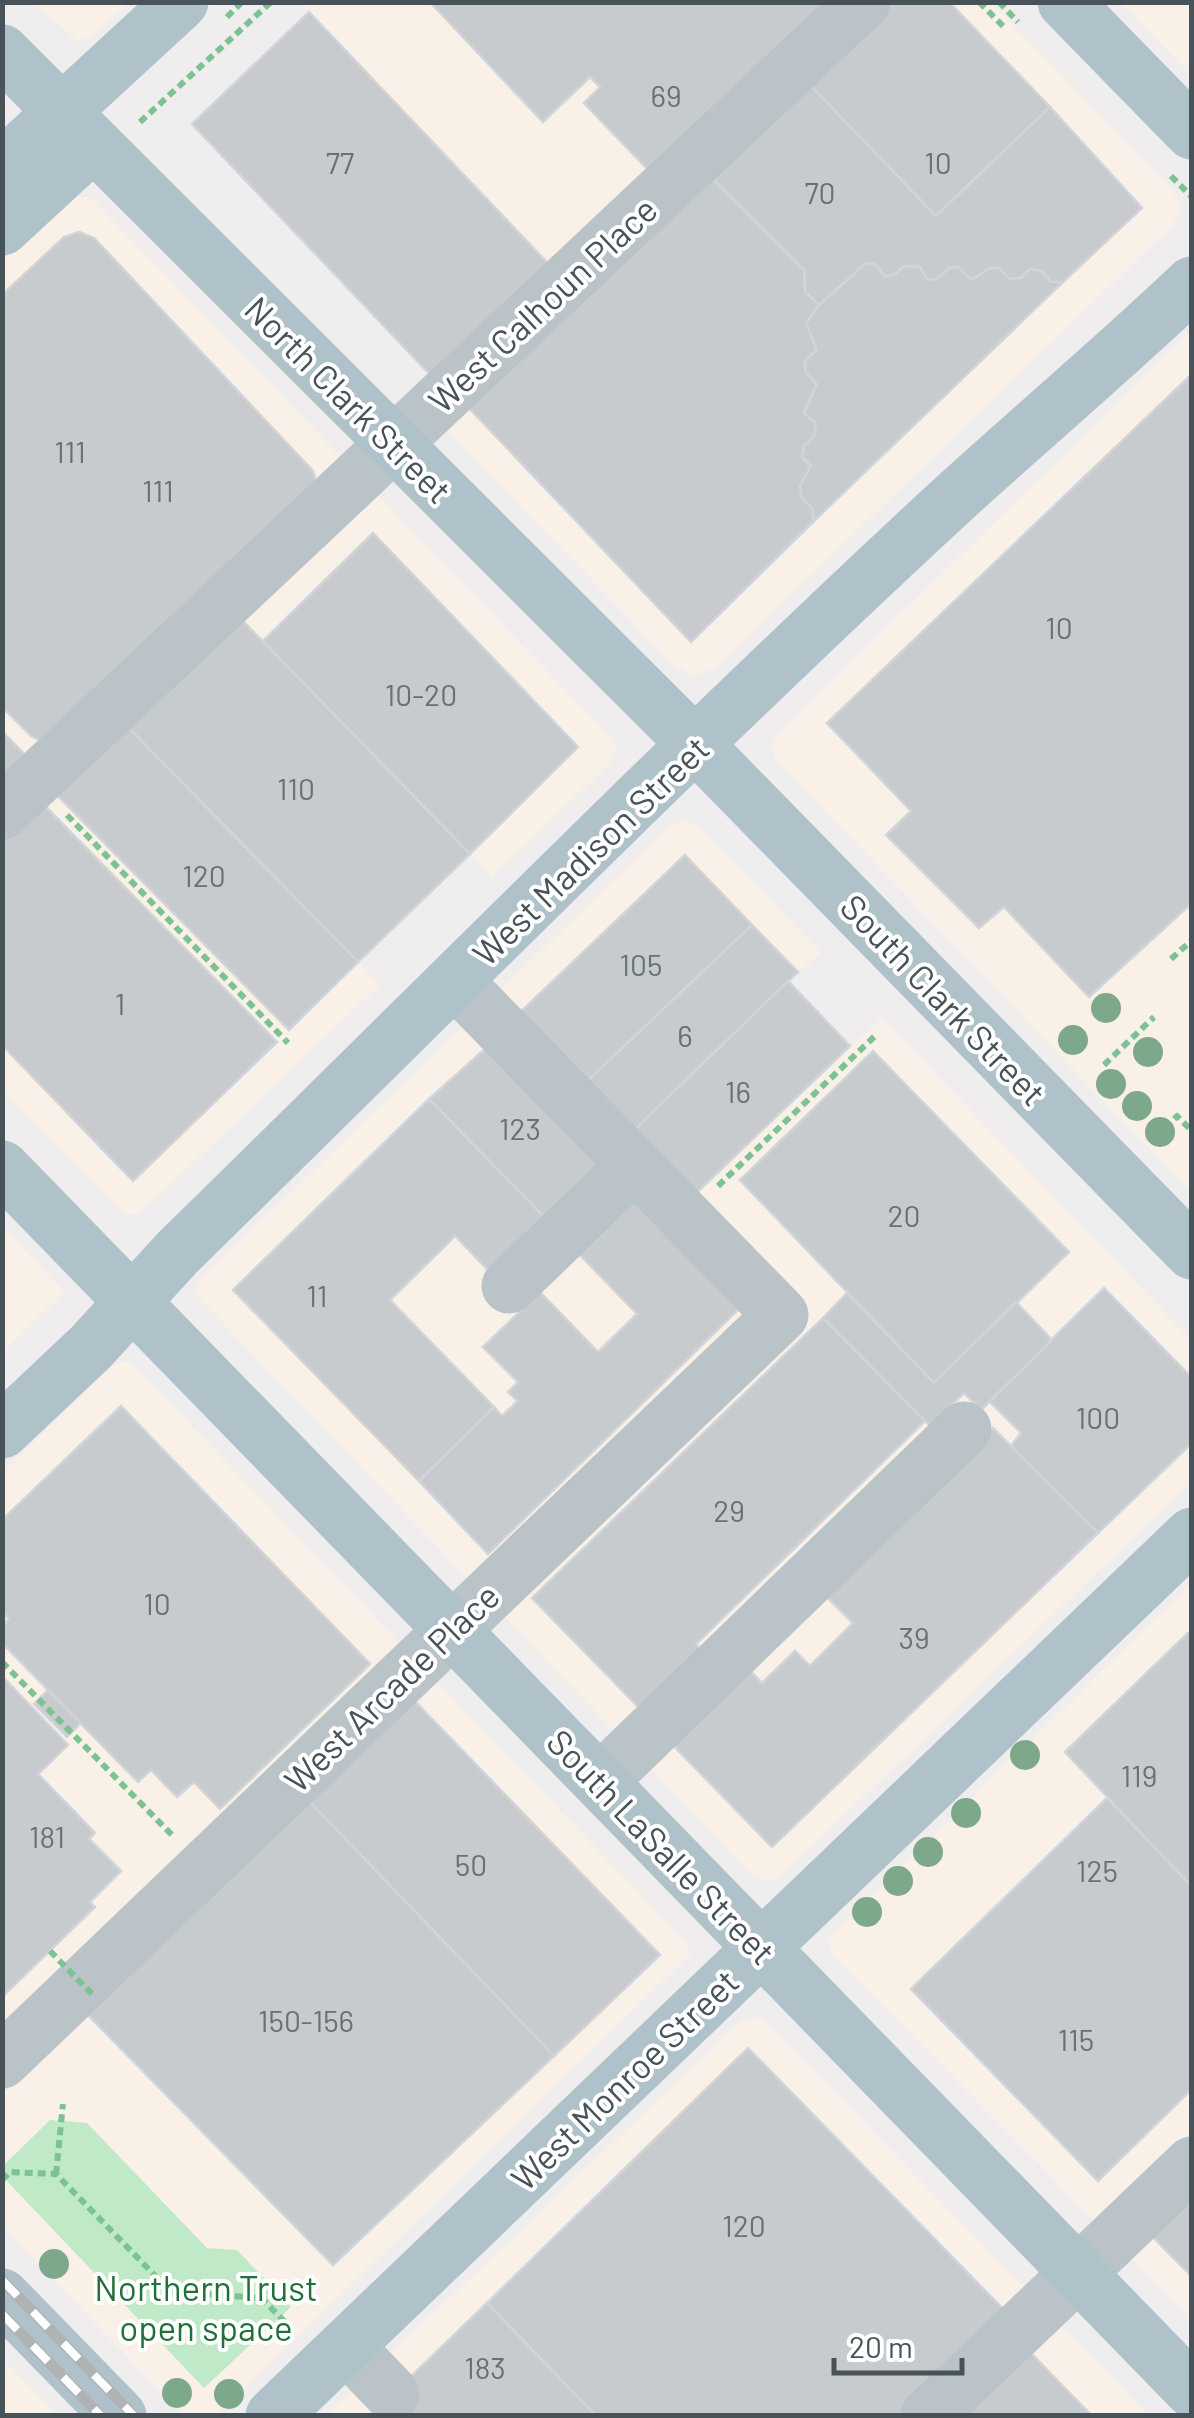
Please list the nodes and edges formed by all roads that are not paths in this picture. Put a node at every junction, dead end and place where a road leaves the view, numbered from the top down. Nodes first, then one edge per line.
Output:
1 (181, 2) edge
2 (864, 2) edge
3 (1065, 2) edge
4 (2, 52) edge
5 (78, 128) junction
6 (1192, 132) edge
7 (2, 168) edge
8 (2, 228) edge
9 (1192, 284) edge
10 (393, 444) junction
11 (696, 746) junction
12 (18, 797) edge
13 (455, 981) junction
14 (635, 1165) junction
15 (2, 1168) edge
16 (1192, 1252) edge
17 (120, 1286) junction
18 (509, 1286) dead end
19 (964, 1429) dead end
20 (2, 1432) edge
21 (1192, 1535) edge
22 (452, 1628) junction
23 (600, 1781) junction
24 (760, 1947) junction
25 (2, 2061) edge
26 (1192, 2164) edge
27 (1077, 2273) junction
28 (2, 2296) edge
29 (346, 2346) junction
30 (1192, 2390) edge
31 (392, 2394) dead end
32 (118, 2416) edge
33 (274, 2416) edge
34 (928, 2416) edge

1 - 5 main road
2 - 10 street, West Calhoun Place
3 - 6 main road
4 - 5 main road, North Clark Street
5 - 7 main road
5 - 8 main road
5 - 10 main road, North Clark Street
9 - 11 main road, West Madison Street
10 - 11 main road, North Clark Street
10 - 12 street, West Calhoun Place
11 - 13 main road, West Madison Street
11 - 16 main road, South Clark Street
13 - 14 street
13 - 17 main road, West Madison Street
14 - 18 street
14 - 22 street, West Arcade Place
15 - 17 main road, South LaSalle Street
17 - 20 main road, West Madison Street
17 - 22 main road, South LaSalle Street
19 - 23 street
21 - 24 main road, West Monroe Street
22 - 23 main road, South LaSalle Street
22 - 25 street, West Arcade Place
23 - 24 main road, South LaSalle Street
24 - 27 main road, South LaSalle Street
24 - 29 main road, West Monroe Street
26 - 27 street
27 - 30 main road, South LaSalle Street
27 - 34 street
28 - 32 main road
29 - 31 street
29 - 33 main road, West Monroe Street

